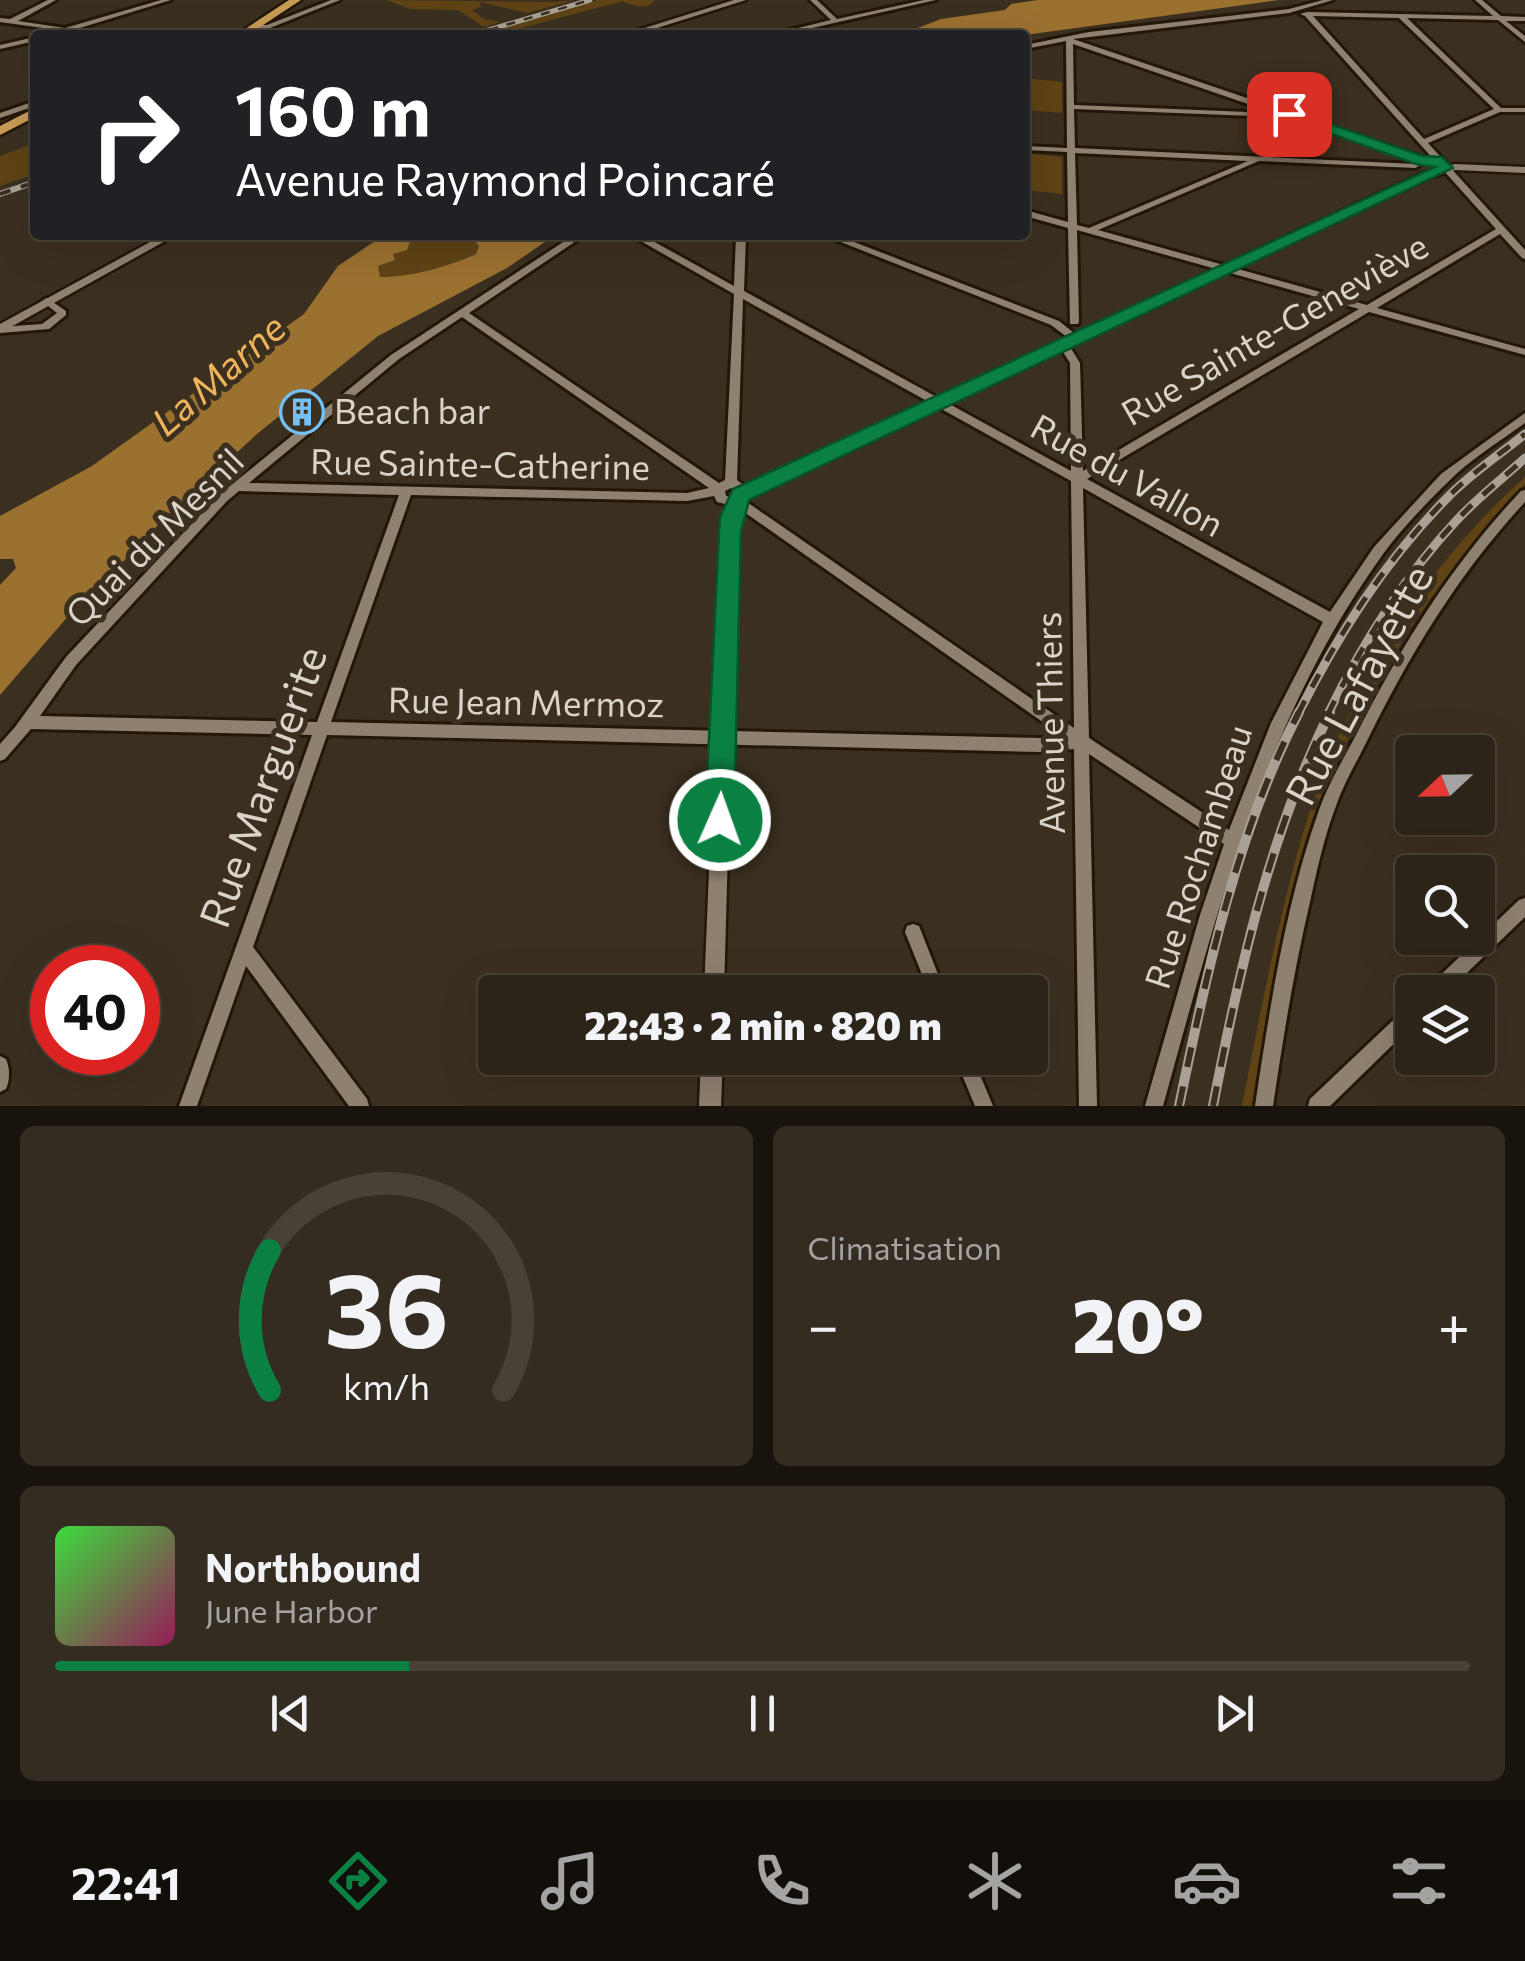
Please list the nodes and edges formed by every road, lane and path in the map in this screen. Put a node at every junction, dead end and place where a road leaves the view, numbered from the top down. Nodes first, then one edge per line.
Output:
1 (52, 0) edge
2 (146, 0) edge
3 (299, 0) edge
4 (338, 0) edge
5 (742, 0) edge
6 (813, 0) edge
7 (933, 0) edge
8 (1330, 0) edge
9 (1478, 0) edge
10 (165, 1) edge
11 (1290, 11) junction
12 (1307, 14) junction
13 (1401, 16) junction
14 (1500, 18) junction
15 (1525, 19) edge
16 (0, 20) edge
17 (12, 21) junction
18 (836, 21) junction
19 (69, 30) joint
20 (254, 30) edge
21 (650, 30) edge
22 (795, 30) edge
23 (30, 40) edge
24 (1069, 40) junction
25 (1525, 40) edge
26 (1030, 46) edge
27 (0, 47) edge
28 (30, 105) edge
29 (1071, 107) junction
30 (1499, 110) junction
31 (1525, 110) edge
32 (1289, 114) junction
33 (0, 116) edge
34 (30, 117) edge
35 (0, 133) edge
36 (1422, 143) junction
37 (1030, 148) edge
38 (1071, 150) junction
39 (1262, 158) junction
40 (1418, 163) junction
41 (1441, 164) junction
42 (1525, 170) edge
43 (1427, 174) junction
44 (1030, 214) edge
45 (1072, 226) junction
46 (1089, 230) junction
47 (1501, 230) junction
48 (161, 240) edge
49 (572, 240) edge
50 (644, 240) edge
51 (741, 240) edge
52 (841, 240) edge
53 (1525, 256) edge
54 (1224, 269) junction
55 (740, 294) junction
56 (47, 301) junction
57 (1365, 309) junction
58 (465, 315) junction
59 (1074, 322) junction
60 (1062, 327) junction
61 (0, 330) edge
62 (1090, 331) junction
63 (1069, 341) junction
64 (1525, 352) edge
65 (937, 402) junction
66 (1525, 417) edge
67 (1078, 479) junction
68 (240, 487) junction
69 (723, 487) junction
70 (406, 492) junction
71 (1525, 494) edge
72 (739, 498) junction
73 (1330, 620) junction
74 (28, 722) junction
75 (320, 728) junction
76 (722, 737) junction
77 (1083, 742) junction
78 (0, 754) edge
79 (1231, 840) junction
80 (1525, 906) edge
81 (912, 932) dead end
82 (243, 948) junction
83 (715, 975) edge
84 (931, 975) edge
85 (1453, 975) edge
86 (1395, 1030) edge
87 (0, 1065) edge
88 (711, 1075) edge
89 (971, 1075) edge
90 (0, 1084) edge
91 (188, 1106) edge
92 (360, 1106) edge
93 (710, 1106) edge
94 (984, 1106) edge
95 (1088, 1106) edge
96 (1154, 1106) edge
97 (1264, 1106) edge
98 (1317, 1106) edge

1 - 17 street
2 - 10 street
3 - 20 main road
4 - 20 street
5 - 21 street
6 - 18 street
7 - 18 street
8 - 11 street
9 - 14 street
10 - 19 street
11 - 12 street
11 - 24 street
12 - 13 street
12 - 36 street
13 - 14 street
13 - 30 street
14 - 15 street
14 - 25 street
16 - 17 street
17 - 19 street
18 - 22 street
23 - 27 street
24 - 26 street
24 - 29 street
24 - 32 street
28 - 33 street
29 - 32 street
29 - 38 street
30 - 31 street
30 - 36 street
32 - 40 street
34 - 35 main road
36 - 41 street
37 - 38 street
38 - 39 street
38 - 45 street
39 - 40 street
39 - 46 street
40 - 41 street
40 - 43 street
41 - 42 street
41 - 43 street
41 - 47 street
43 - 54 street
44 - 45 street
45 - 46 street
45 - 59 street
46 - 54 street
47 - 53 street
47 - 57 street, Rue Sainte-Geneviève
48 - 56 street
49 - 58 street, Quai du Mesnil
50 - 55 street, Rue du Vallon
51 - 55 street
52 - 60 street
54 - 57 street
54 - 62 street
55 - 65 street, Rue du Vallon
55 - 69 street
56 - 61 street
56 - 61 street
57 - 64 street
57 - 67 street, Rue Sainte-Geneviève
58 - 68 street, Quai du Mesnil
58 - 69 street
59 - 60 street
59 - 62 street
60 - 63 street
62 - 63 street
63 - 65 street
63 - 67 street, Avenue Thiers
65 - 67 street, Rue du Vallon
65 - 72 street
66 - 73 street, Rue Rochambeau
67 - 73 street, Rue du Vallon
67 - 77 street, Avenue Thiers
68 - 70 street, Rue Sainte-Catherine
68 - 74 street, Quai du Mesnil
69 - 70 street, Rue Sainte-Catherine
69 - 72 street
69 - 72 street
70 - 75 street, Rue Marguerite
71 - 97 street, Rue Lafayette
72 - 76 street
72 - 77 street
73 - 79 street, Rue Rochambeau
74 - 75 street, Rue Jean Mermoz
74 - 78 street, Quai du Mesnil
75 - 76 street, Rue Jean Mermoz
75 - 82 street, Rue Marguerite
76 - 77 street, Rue Jean Mermoz
76 - 83 street
77 - 79 street
77 - 95 street, Avenue Thiers
79 - 96 street, Rue Rochambeau
80 - 85 street
81 - 84 street
82 - 91 street, Rue Marguerite
82 - 92 street
86 - 98 street
87 - 90 street
88 - 93 street
89 - 94 street

